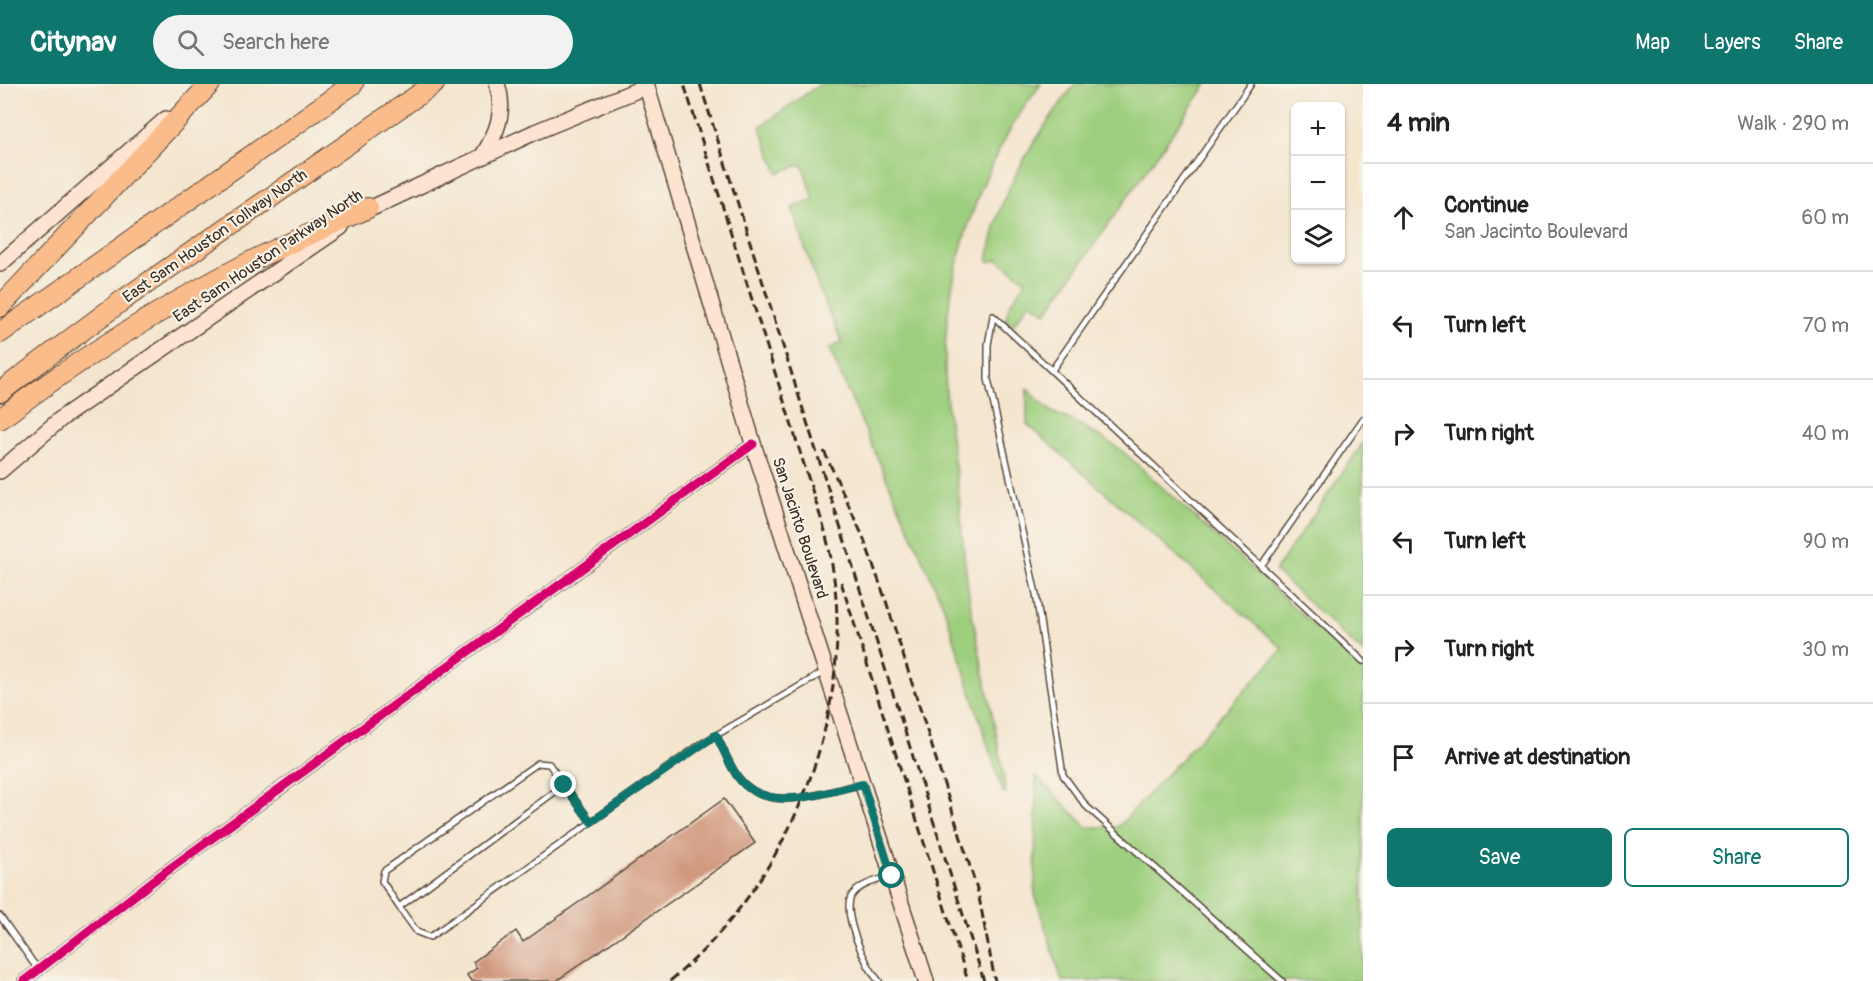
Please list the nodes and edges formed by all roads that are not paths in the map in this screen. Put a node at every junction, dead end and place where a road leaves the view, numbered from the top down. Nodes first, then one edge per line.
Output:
1 (208, 84) edge
2 (353, 84) edge
3 (434, 84) edge
4 (497, 84) edge
5 (1251, 84) edge
6 (647, 85) edge
7 (482, 157) junction
8 (368, 208) junction
9 (0, 264) edge
10 (0, 308) edge
11 (0, 333) edge
12 (1052, 369) junction
13 (0, 392) edge
14 (0, 419) edge
15 (1363, 419) edge
16 (753, 444) junction
17 (0, 471) edge
18 (1261, 566) junction
19 (1363, 660) edge
20 (828, 669) junction
21 (716, 735) junction
22 (863, 784) junction
23 (564, 785) junction
24 (591, 822) junction
25 (892, 876) junction
26 (399, 907) junction
27 (0, 916) edge
28 (39, 971) junction
29 (24, 981) edge
30 (879, 981) edge
31 (926, 981) edge
32 (1281, 981) edge

1 - 9 main road
1 - 10 highway
2 - 11 highway
3 - 13 highway, East Sam Houston Tollway North
4 - 7 main road
5 - 12 lane
6 - 7 main road, East Sam Houston Parkway North
6 - 16 main road, San Jacinto Boulevard
7 - 8 main road, East Sam Houston Parkway North
8 - 14 highway
8 - 17 main road, East Sam Houston Parkway North
12 - 18 lane
12 - 32 lane
15 - 18 lane
16 - 20 main road, San Jacinto Boulevard
16 - 28 street
18 - 19 lane
20 - 21 lane
20 - 22 main road, San Jacinto Boulevard
21 - 22 lane
21 - 24 lane
22 - 25 main road, San Jacinto Boulevard
23 - 24 lane
23 - 26 lane
23 - 26 lane
24 - 26 lane
25 - 30 lane
25 - 31 main road, San Jacinto Boulevard
27 - 28 lane
28 - 29 street

